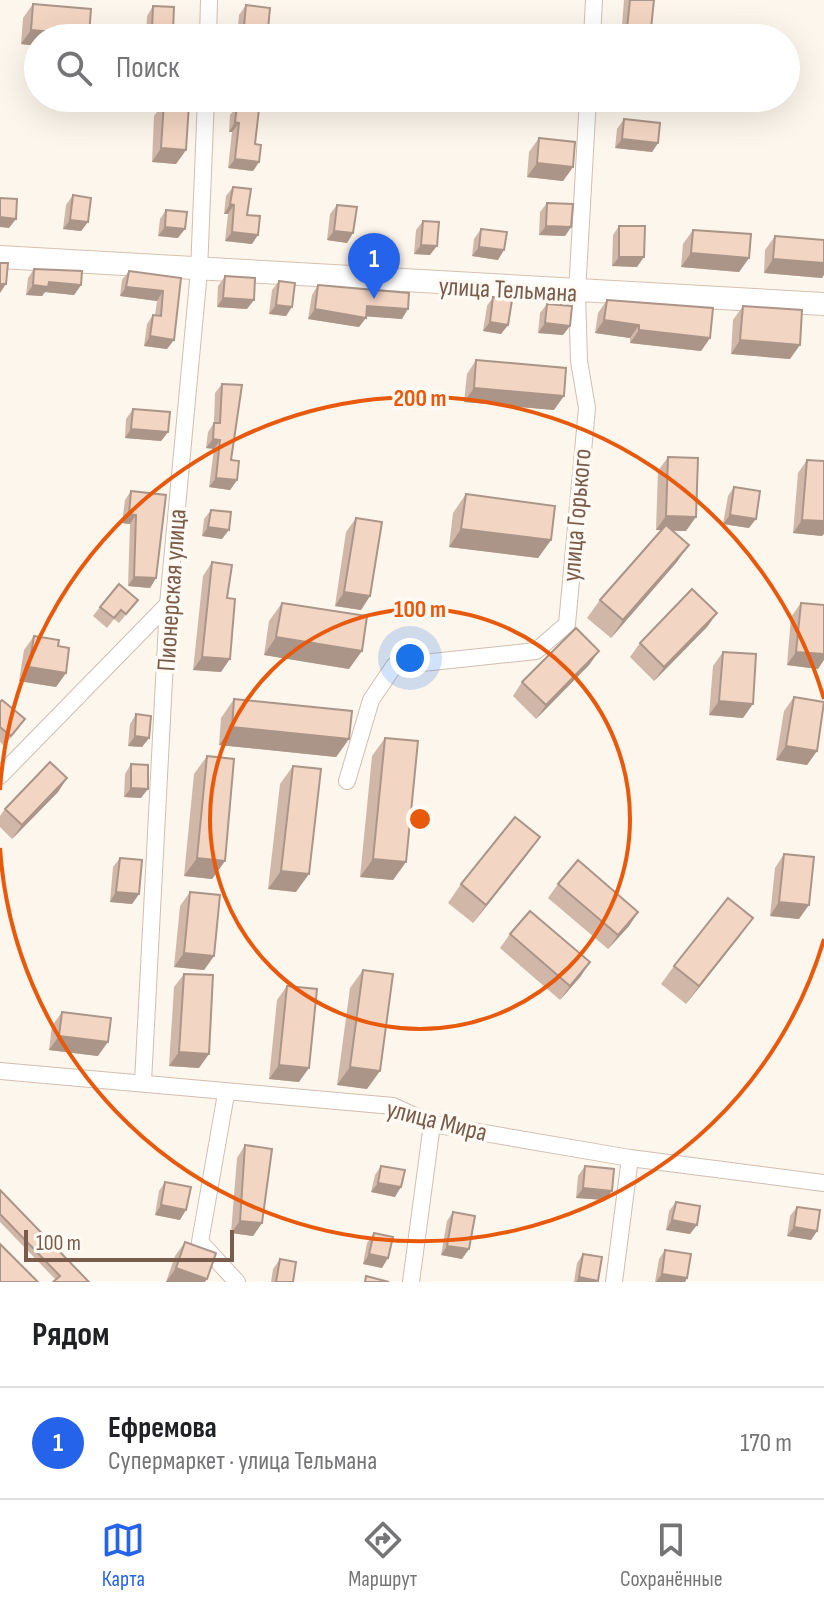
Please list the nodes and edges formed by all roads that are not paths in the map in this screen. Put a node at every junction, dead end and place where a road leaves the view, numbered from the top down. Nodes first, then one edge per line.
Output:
1 (209, 0) edge
2 (594, 0) edge
3 (208, 24) edge
4 (593, 24) edge
5 (205, 112) edge
6 (587, 112) edge
7 (0, 257) edge
8 (199, 271) junction
9 (577, 293) junction
10 (824, 304) edge
11 (168, 604) junction
12 (0, 776) edge
13 (347, 781) dead end
14 (0, 1071) edge
15 (143, 1082) junction
16 (226, 1094) junction
17 (432, 1124) junction
18 (630, 1158) junction
19 (824, 1183) edge
20 (237, 1282) edge
21 (411, 1282) edge
22 (614, 1282) edge

1 - 3 street
2 - 4 street
5 - 8 street, Пионерская улица
6 - 9 street, улица Горького
7 - 8 street, улица Тельмана
8 - 9 street, улица Тельмана
8 - 11 street, Пионерская улица
9 - 10 street, улица Тельмана
9 - 13 street, улица Горького
11 - 12 street
11 - 15 street, Пионерская улица
14 - 15 street, улица Мира
15 - 16 street, улица Мира
16 - 17 street, улица Мира
16 - 20 street
17 - 18 street, улица Мира
17 - 21 street
18 - 19 street, улица Мира
18 - 22 street

